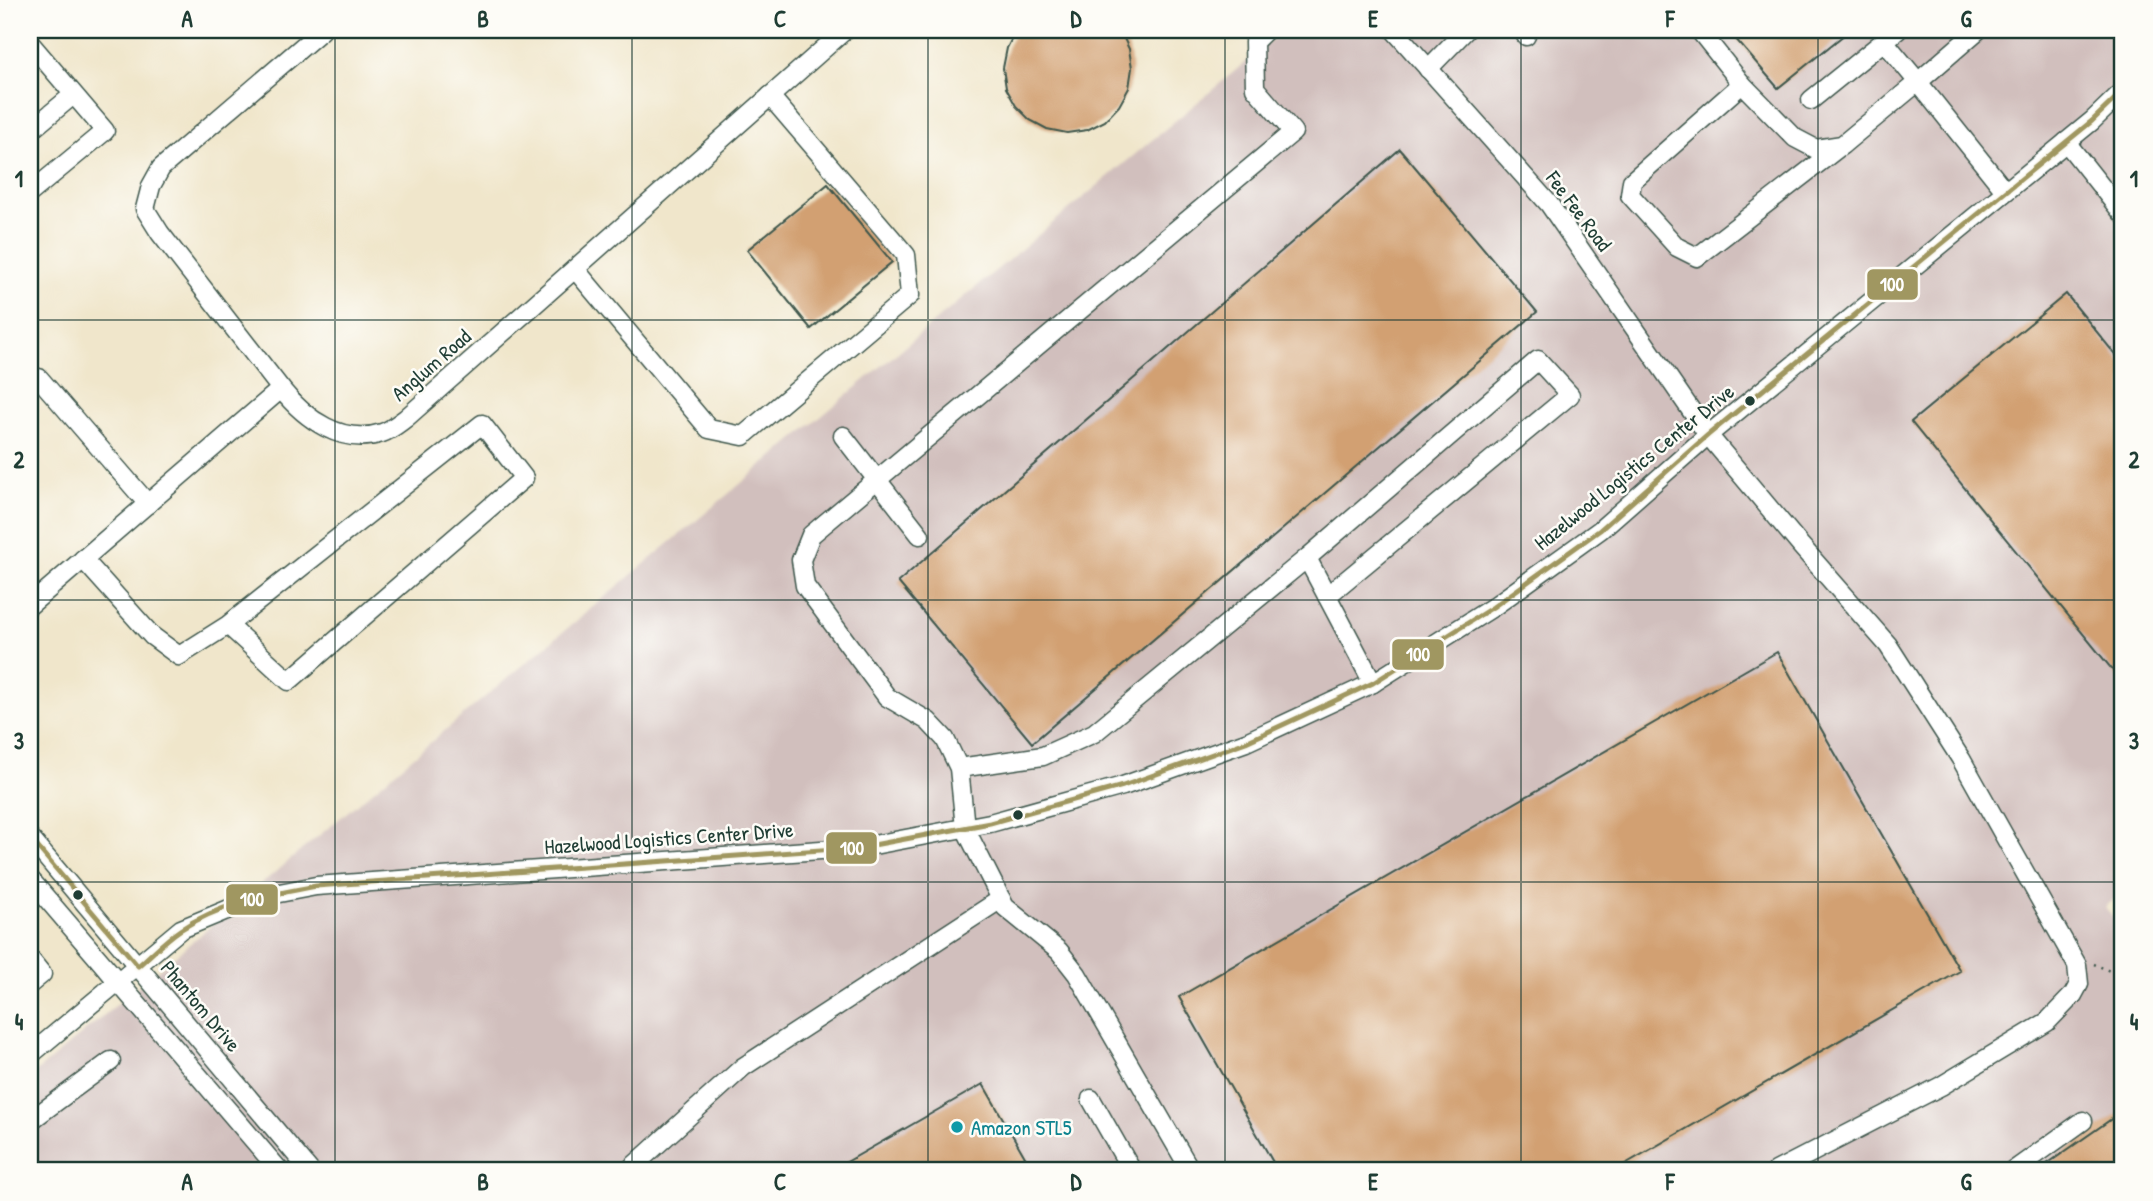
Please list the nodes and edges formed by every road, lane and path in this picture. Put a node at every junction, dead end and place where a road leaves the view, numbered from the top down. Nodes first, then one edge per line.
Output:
1 (322, 30) edge
2 (845, 30) edge
3 (1266, 30) edge
4 (1394, 30) edge
5 (1466, 30) edge
6 (1699, 30) edge
7 (1978, 30) edge
8 (1891, 36) edge
9 (34, 55) edge
10 (1428, 69) junction
11 (1918, 82) junction
12 (1742, 84) junction
13 (2123, 91) edge
14 (73, 95) junction
15 (770, 96) junction
16 (1811, 100) dead end
17 (30, 131) edge
18 (2066, 142) junction
19 (1842, 145) junction
20 (2005, 191) junction
21 (30, 193) edge
22 (2123, 214) edge
23 (575, 269) junction
24 (39, 378) dead end
25 (281, 389) junction
26 (1708, 435) junction
27 (843, 436) dead end
28 (877, 481) junction
29 (148, 504) junction
30 (920, 536) dead end
31 (1307, 558) junction
32 (83, 559) junction
33 (1326, 596) junction
34 (30, 605) edge
35 (228, 625) junction
36 (1373, 683) junction
37 (959, 768) junction
38 (965, 828) junction
39 (30, 838) edge
40 (30, 879) edge
41 (1001, 899) junction
42 (30, 959) edge
43 (2077, 965) junction
44 (138, 966) junction
45 (2123, 977) edge
46 (119, 982) junction
47 (30, 984) edge
48 (32, 1048) edge
49 (110, 1061) dead end
50 (1091, 1099) dead end
51 (30, 1121) edge
52 (2083, 1121) dead end
53 (280, 1171) edge
54 (310, 1171) edge
55 (628, 1171) edge
56 (1132, 1171) edge
57 (1191, 1171) edge
58 (1776, 1171) edge
59 (2013, 1171) edge

1 - 25 street, Anglum Road
2 - 15 street, Anglum Road
3 - 28 street
4 - 10 street, Fee Fee Road
5 - 10 street
6 - 12 street
7 - 11 street
8 - 11 street
8 - 16 street
9 - 14 street
10 - 26 street, Fee Fee Road
11 - 19 street
11 - 20 street
12 - 19 street
12 - 19 street
13 - 18 street, Hazelwood Logistics Center Drive
14 - 17 street
14 - 21 street
15 - 23 street, Anglum Road
15 - 23 street
18 - 20 street, Hazelwood Logistics Center Drive
18 - 22 street
20 - 26 street, Hazelwood Logistics Center Drive
23 - 25 street, Anglum Road
24 - 29 street
25 - 29 street
26 - 36 street, Hazelwood Logistics Center Drive
26 - 43 street, Fee Fee Road
27 - 28 street
28 - 30 street
28 - 37 street
29 - 32 street
31 - 33 street
31 - 33 street
31 - 37 street
32 - 34 street
32 - 35 street
33 - 36 street
35 - 35 street
36 - 38 street, Hazelwood Logistics Center Drive
37 - 38 street
38 - 41 street
38 - 44 street, Hazelwood Logistics Center Drive
39 - 44 street, Phantom Drive
40 - 46 street
41 - 55 street
41 - 57 street
42 - 47 street
43 - 45 path
43 - 58 street
44 - 46 street
44 - 54 street, Phantom Drive
46 - 48 street
46 - 53 street
49 - 51 street
50 - 56 street
52 - 59 street

